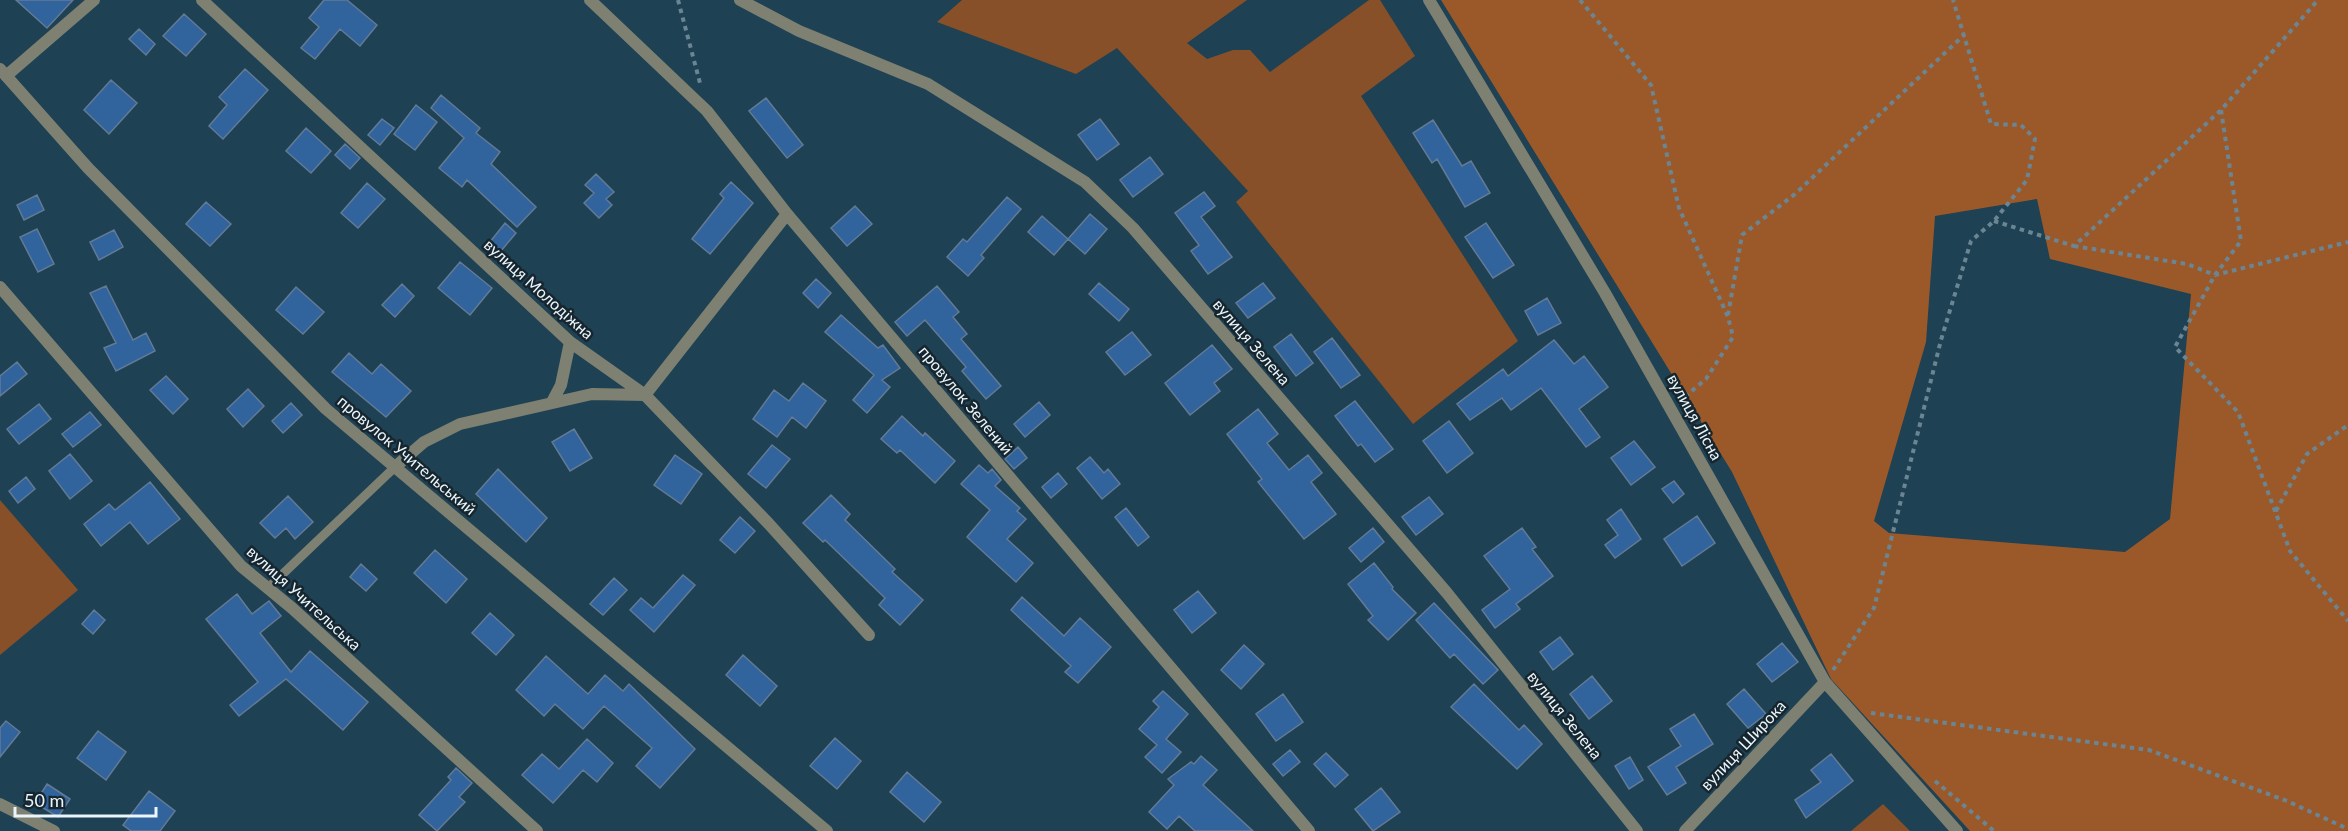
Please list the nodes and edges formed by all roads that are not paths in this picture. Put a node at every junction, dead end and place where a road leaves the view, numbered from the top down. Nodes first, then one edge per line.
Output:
1 (94, 0) edge
2 (202, 0) edge
3 (590, 0) edge
4 (740, 0) edge
5 (1429, 0) edge
6 (3, 73) edge
7 (787, 214) junction
8 (0, 287) edge
9 (570, 342) junction
10 (645, 395) junction
11 (552, 402) junction
12 (394, 466) junction
13 (268, 588) junction
14 (869, 635) dead end
15 (1825, 682) junction
16 (0, 804) edge
17 (54, 831) edge
18 (537, 831) edge
19 (827, 831) edge
20 (1309, 831) edge
21 (1637, 831) edge
22 (1685, 831) edge
23 (1958, 831) edge

1 - 6 street
2 - 9 street, вулиця Молодіжна
3 - 7 street, провулок Зелений
4 - 21 street, вулиця Зелена
5 - 15 street, вулиця Лісна
6 - 12 street, провулок Учительський
7 - 10 street
7 - 20 street, провулок Зелений
8 - 13 street, вулиця Учительська
9 - 10 street, вулиця Молодіжна
9 - 11 street
10 - 11 street
10 - 14 street, вулиця Молодіжна
11 - 12 street
12 - 13 lane
12 - 19 street, провулок Учительський
13 - 18 street, вулиця Учительська
15 - 22 street, вулиця Широка
15 - 23 street, вулиця Лісна
16 - 17 street

